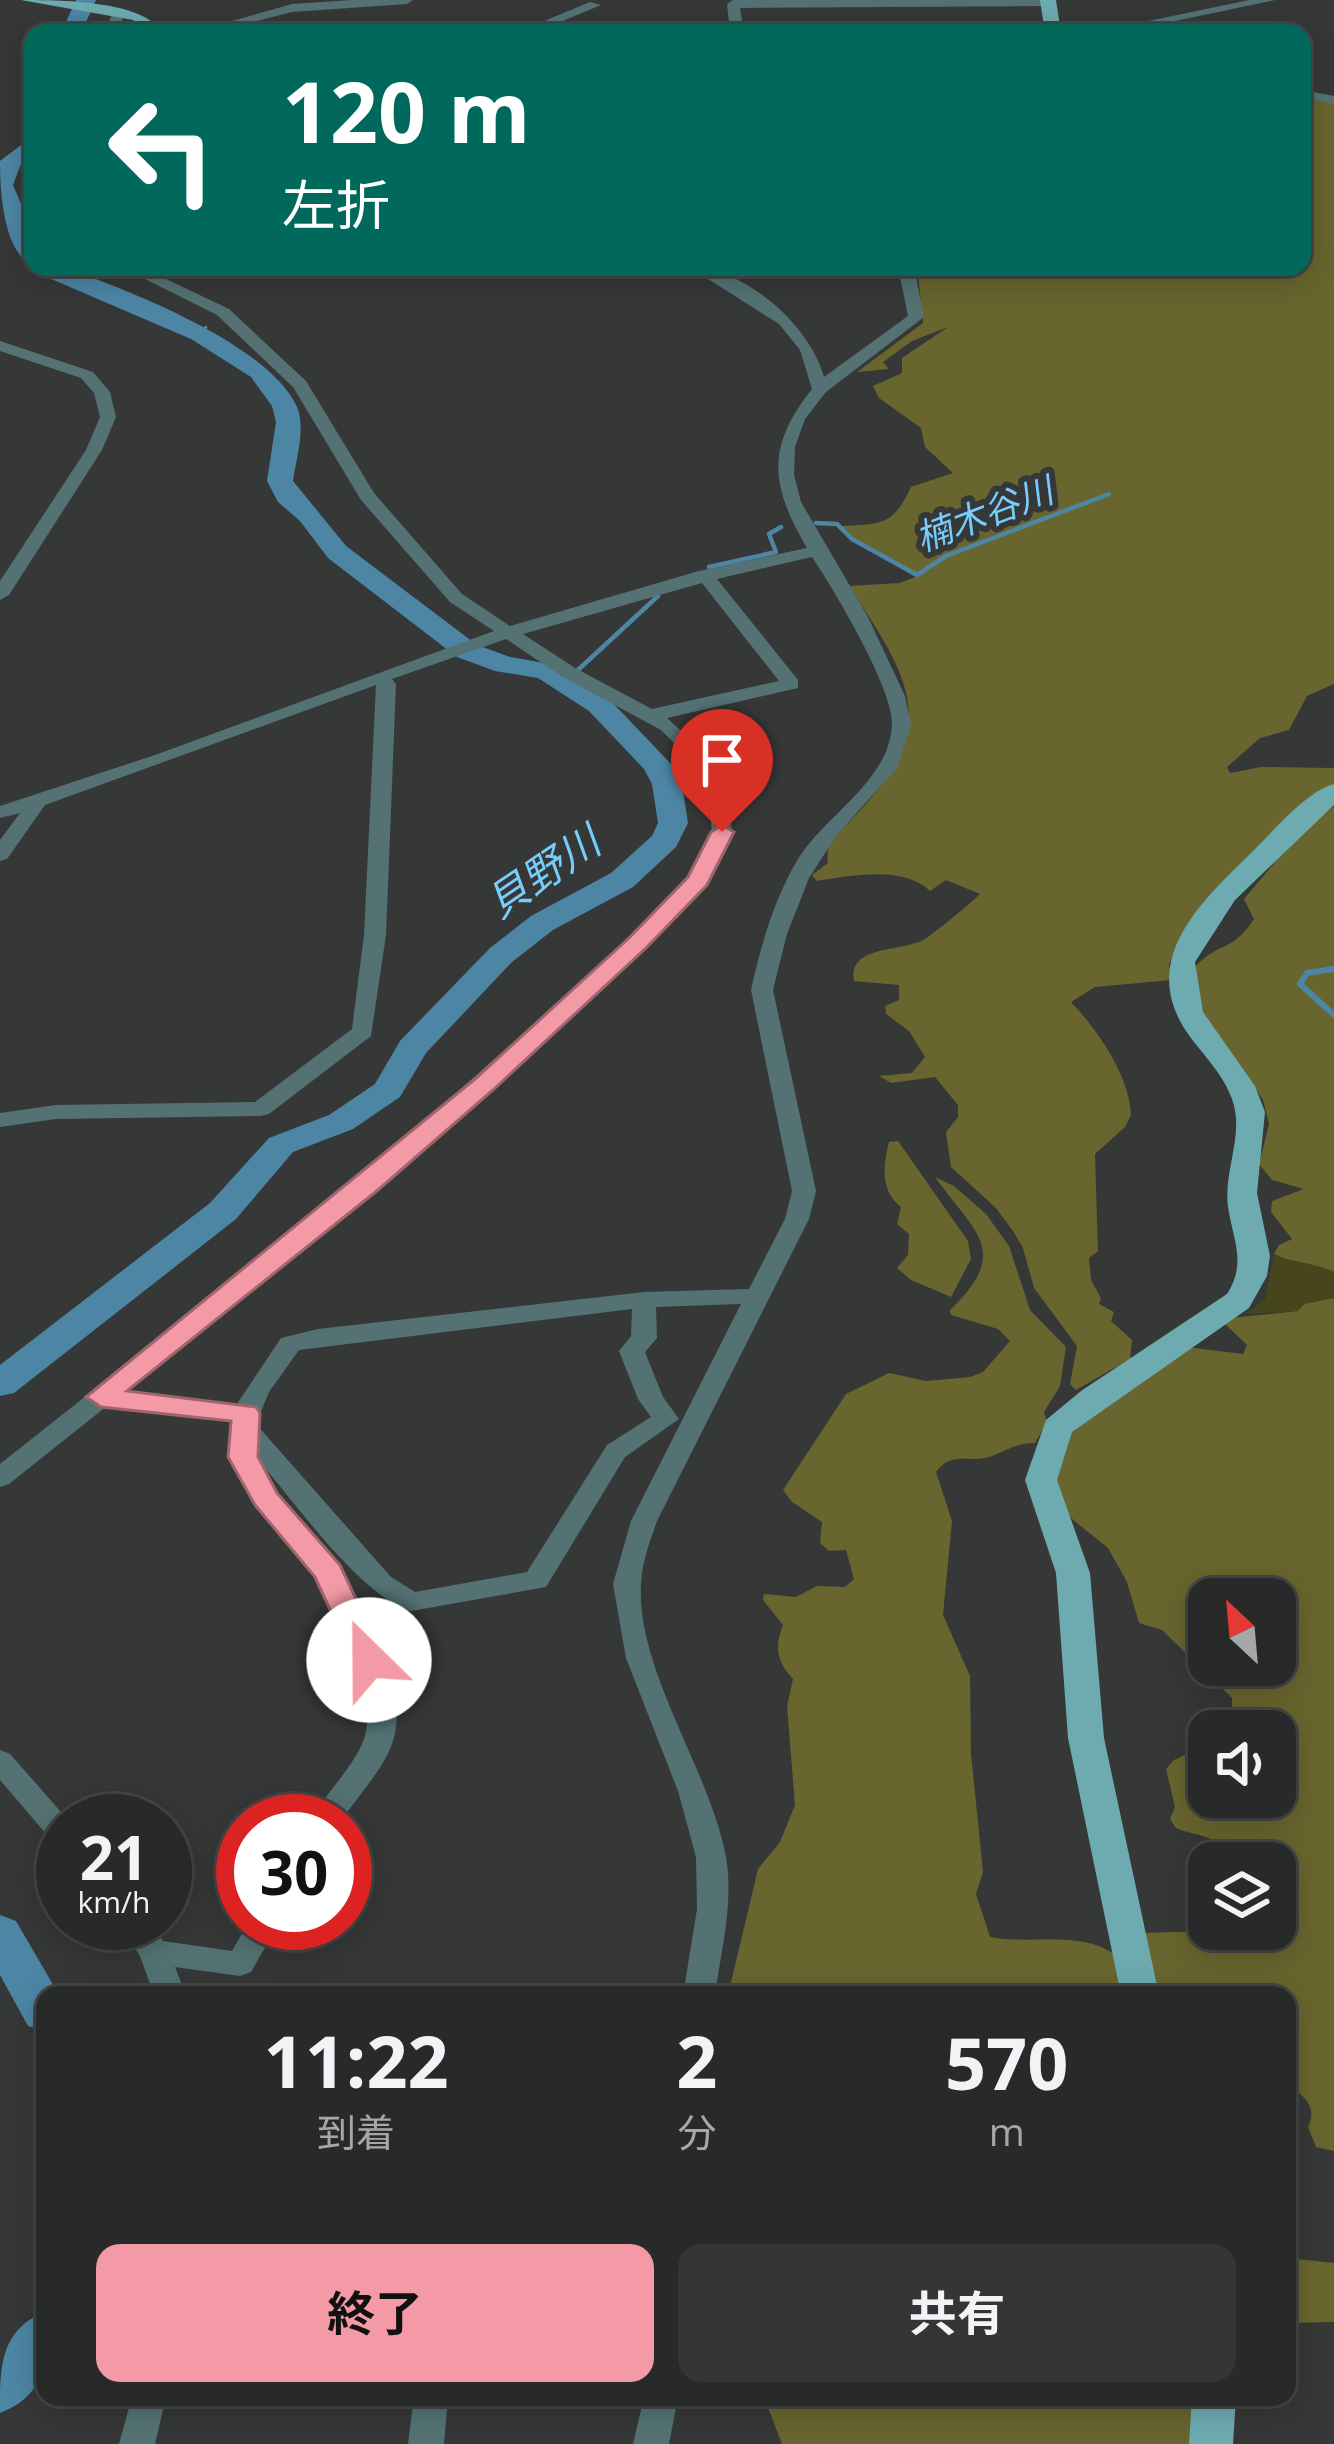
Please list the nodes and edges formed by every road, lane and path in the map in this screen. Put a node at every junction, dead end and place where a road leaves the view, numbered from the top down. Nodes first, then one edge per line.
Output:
1 (29, 0) edge
2 (407, 0) edge
3 (1269, 0) edge
4 (1048, 1) edge
5 (596, 2) edge
6 (777, 2) edge
7 (116, 13) junction
8 (113, 24) edge
9 (148, 24) edge
10 (231, 24) edge
11 (543, 24) edge
12 (736, 24) edge
13 (1145, 24) edge
14 (148, 276) edge
15 (711, 276) edge
16 (908, 276) edge
17 (0, 346) edge
18 (820, 389) junction
19 (816, 551) junction
20 (705, 575) junction
21 (0, 596) edge
22 (507, 633) junction
23 (381, 677) junction
24 (648, 716) junction
25 (1334, 792) edge
26 (38, 801) junction
27 (0, 812) edge
28 (0, 855) edge
29 (0, 1120) edge
30 (758, 1296) junction
31 (644, 1300) junction
32 (101, 1397) junction
33 (244, 1419) junction
34 (0, 1478) edge
35 (0, 1761) edge
36 (343, 1794) edge
37 (36, 1803) edge
38 (248, 1950) edge
39 (154, 1952) joint
40 (167, 1986) edge
41 (700, 1986) edge
42 (1138, 1986) edge
43 (146, 2406) edge
44 (430, 2406) edge
45 (659, 2406) edge
46 (1213, 2406) edge
47 (137, 2444) edge
48 (426, 2444) edge
49 (651, 2444) edge
50 (1210, 2444) edge

1 - 7 main road
2 - 10 street
3 - 13 street
4 - 6 street
5 - 11 street
6 - 12 street
7 - 8 street
7 - 9 main road
14 - 22 street
15 - 18 street
16 - 18 street
17 - 21 street
18 - 19 street
19 - 20 street
19 - 30 street
20 - 22 street
20 - 24 street
22 - 23 street
22 - 24 street
23 - 26 street
23 - 29 street
24 - 32 street
25 - 42 main road
26 - 27 street
26 - 28 street
30 - 31 street
30 - 41 street
31 - 33 street
31 - 33 street
32 - 33 street
32 - 34 street
33 - 36 street
35 - 37 street
38 - 39 street
39 - 40 street
43 - 47 street
44 - 48 street
45 - 49 street
46 - 50 main road

